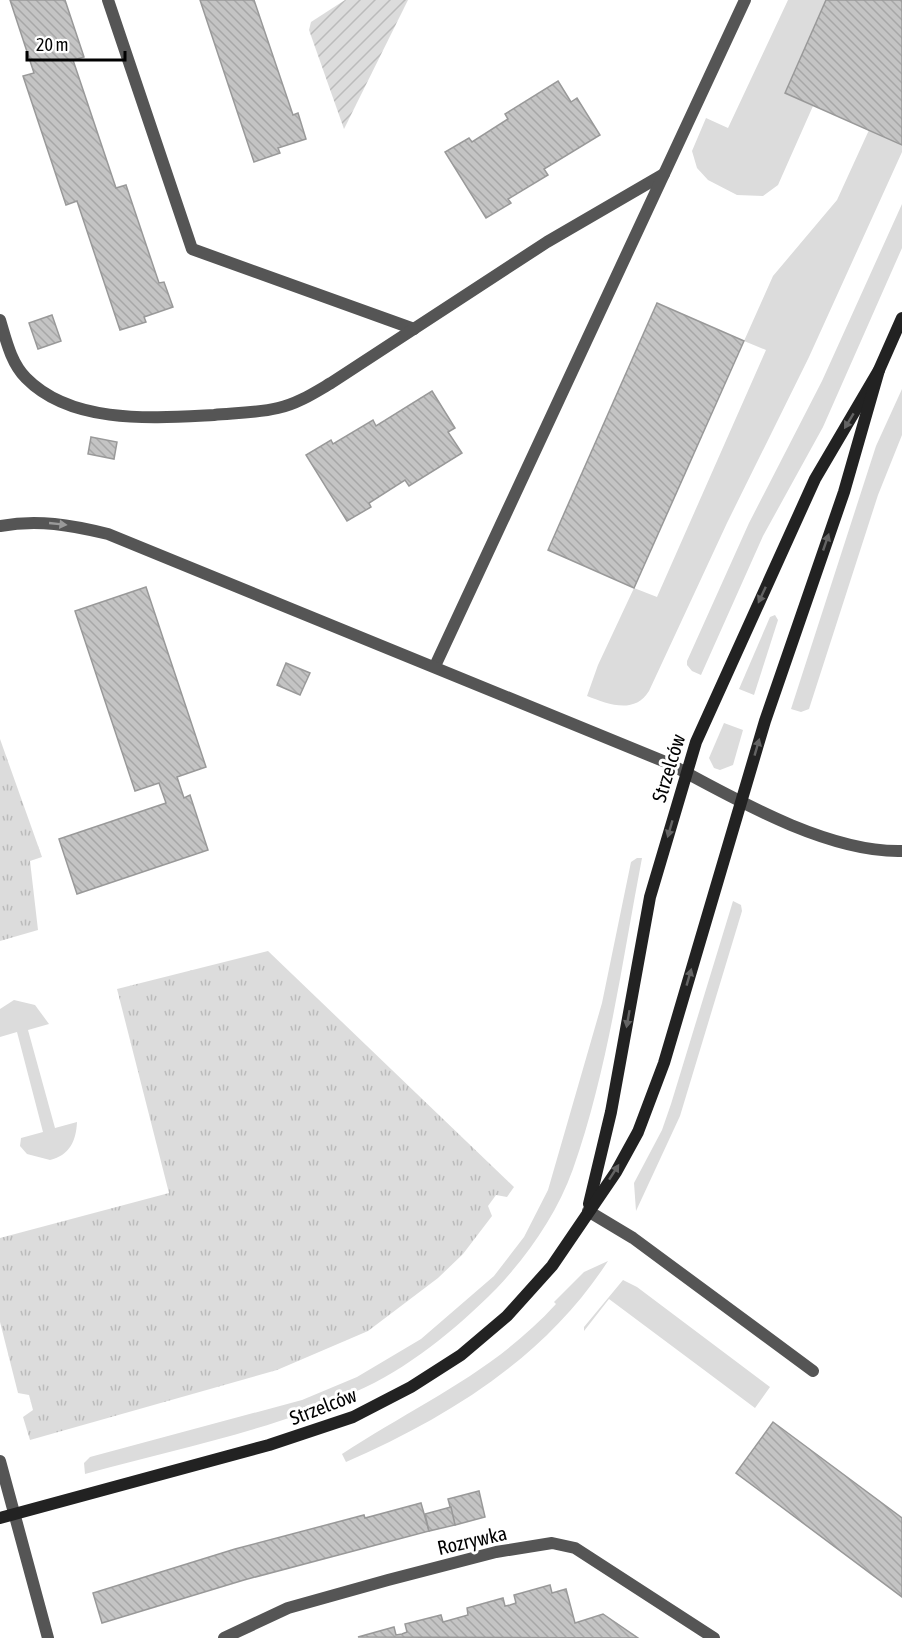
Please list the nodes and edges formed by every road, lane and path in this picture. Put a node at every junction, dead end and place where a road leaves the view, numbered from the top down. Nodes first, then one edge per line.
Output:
1 (108, 0) edge
2 (745, 0) edge
3 (664, 174) junction
4 (902, 318) edge
5 (0, 320) edge
6 (414, 329) junction
7 (879, 370) junction
8 (0, 526) edge
9 (435, 666) junction
10 (686, 773) junction
11 (741, 803) junction
12 (902, 851) edge
13 (588, 1210) junction
14 (813, 1371) dead end
15 (0, 1461) edge
16 (15, 1514) junction
17 (0, 1518) edge
18 (48, 1638) edge
19 (224, 1638) edge
20 (714, 1638) edge

1 - 6 street
2 - 3 street
3 - 6 street
3 - 9 street
4 - 7 street, Strzelców
5 - 6 street
7 -> 10 street, Strzelców
11 -> 7 street, Strzelców
8 -> 9 street
9 - 10 street
10 - 11 street
10 -> 13 street, Strzelców
11 - 12 street
13 -> 11 street, Strzelców
13 - 14 street
13 - 16 street, Strzelców
15 - 16 street
16 - 17 street, Strzelców
16 - 18 street
19 - 20 street, Rozrywka

